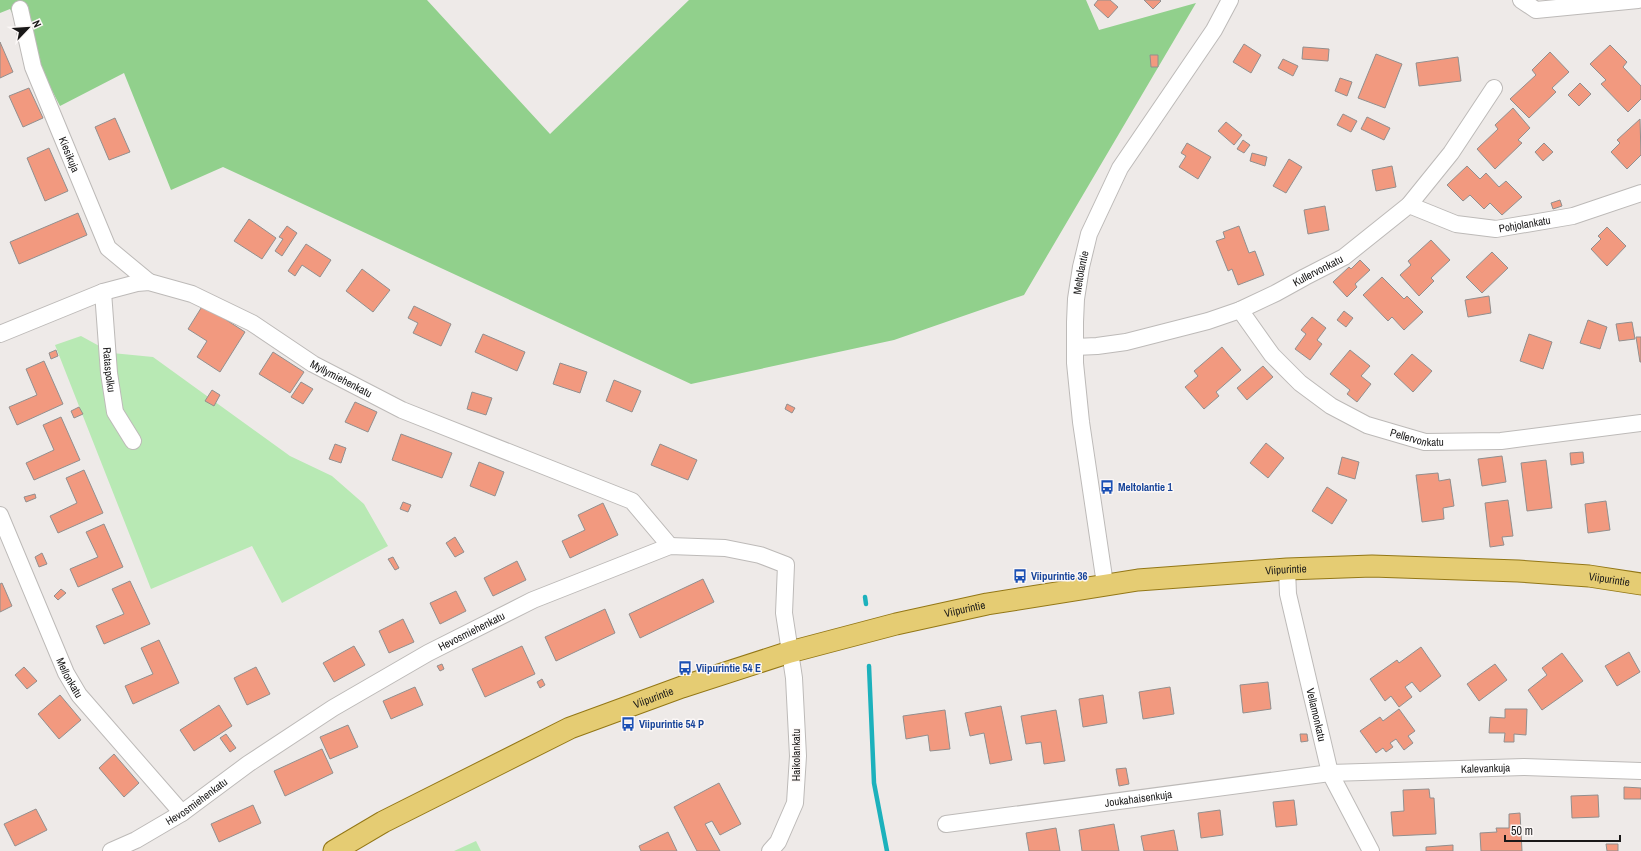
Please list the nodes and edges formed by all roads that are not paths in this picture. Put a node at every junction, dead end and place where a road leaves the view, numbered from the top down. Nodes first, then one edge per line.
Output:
1 (1230, 0) edge
2 (1521, 0) edge
3 (1638, 0) edge
4 (20, 8) dead end
5 (1494, 88) dead end
6 (1641, 194) edge
7 (1409, 205) junction
8 (150, 282) junction
9 (103, 292) junction
10 (1240, 310) junction
11 (0, 334) edge
12 (1074, 347) junction
13 (1641, 423) edge
14 (133, 442) dead end
15 (0, 515) edge
16 (670, 546) junction
17 (1287, 569) junction
18 (1105, 584) junction
19 (1641, 584) edge
20 (790, 652) junction
21 (1641, 771) edge
22 (1330, 773) junction
23 (182, 813) junction
24 (946, 824) dead end
25 (111, 851) edge
26 (334, 851) edge
27 (770, 851) edge
28 (1370, 851) edge

1 - 12 street, Meltolantie
2 - 3 street
4 - 8 street, Kiesikuja
5 - 7 street, Kullervonkatu
6 - 7 street, Pohjolankatu
7 - 10 street, Kullervonkatu
8 - 9 street, Myllymiehenkatu
8 - 16 street, Myllymiehenkatu
9 - 11 street, Myllymiehenkatu
9 - 14 street, Rataspolku
10 - 12 street, Kullervonkatu
10 - 13 street, Pellervonkatu
12 - 18 street, Meltolantie
15 - 23 street, Mellonkatu
16 - 20 street, Hevosmiehenkatu
16 - 23 street, Hevosmiehenkatu
17 - 18 main road, Viipurintie
17 - 19 main road, Viipurintie
17 - 22 street, Vellamonkatu
18 - 20 main road, Viipurintie
20 - 26 main road, Viipurintie
20 - 27 street, Haikolankatu
21 - 22 street, Kalevankuja
22 - 24 street, Joukahaisenkuja
22 - 28 street, Vellamonkatu
23 - 25 street, Hevosmiehenkatu

